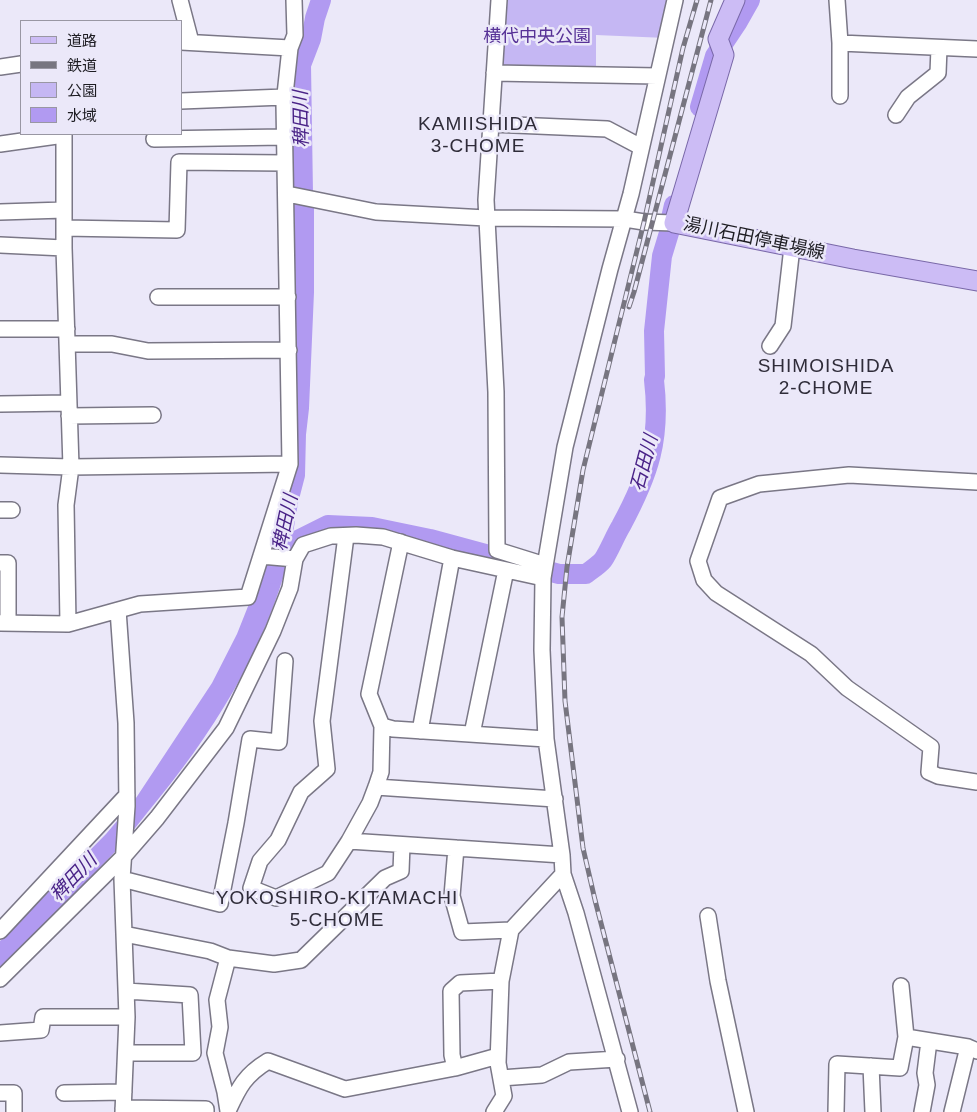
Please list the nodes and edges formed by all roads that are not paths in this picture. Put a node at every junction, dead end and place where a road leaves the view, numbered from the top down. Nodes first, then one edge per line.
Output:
1 (180, 0) edge
2 (294, 0) edge
3 (499, 0) edge
4 (674, 0) edge
5 (734, 0) edge
6 (837, 0) edge
7 (186, 42) edge
8 (840, 43) junction
9 (290, 48) junction
10 (939, 48) junction
11 (977, 49) edge
12 (20, 64) edge
13 (0, 67) edge
14 (494, 73) junction
15 (657, 76) junction
16 (840, 96) dead end
17 (284, 98) junction
18 (182, 101) edge
19 (896, 115) dead end
20 (491, 124) junction
21 (58, 135) edge
22 (64, 135) edge
23 (178, 136) edge
24 (284, 137) junction
25 (154, 139) dead end
26 (0, 144) edge
27 (642, 147) junction
28 (179, 162) junction
29 (284, 163) junction
30 (286, 194) junction
31 (64, 210) junction
32 (0, 212) edge
33 (486, 218) junction
34 (625, 219) junction
35 (674, 223) junction
36 (64, 228) junction
37 (0, 245) edge
38 (792, 247) junction
39 (64, 248) junction
40 (977, 281) edge
41 (158, 297) dead end
42 (288, 297) junction
43 (0, 329) edge
44 (67, 329) junction
45 (67, 344) junction
46 (770, 346) dead end
47 (289, 350) junction
48 (0, 404) edge
49 (69, 410) junction
50 (153, 415) dead end
51 (290, 464) junction
52 (0, 466) edge
53 (71, 467) junction
54 (977, 482) edge
55 (346, 536) junction
56 (401, 542) junction
57 (261, 556) junction
58 (452, 558) junction
59 (294, 559) junction
60 (0, 563) edge
61 (506, 570) junction
62 (544, 571) junction
63 (118, 610) junction
64 (4, 623) edge
65 (68, 624) junction
66 (285, 661) dead end
67 (382, 726) junction
68 (420, 731) junction
69 (472, 734) junction
70 (546, 739) junction
71 (977, 782) edge
72 (376, 787) junction
73 (555, 799) junction
74 (127, 801) junction
75 (349, 841) junction
76 (402, 845) junction
77 (456, 848) junction
78 (125, 853) junction
79 (562, 855) junction
80 (563, 874) junction
81 (122, 879) junction
82 (708, 916) dead end
83 (511, 930) junction
84 (0, 931) edge
85 (124, 934) junction
86 (228, 958) junction
87 (0, 979) edge
88 (501, 981) junction
89 (901, 986) dead end
90 (126, 991) junction
91 (127, 1017) junction
92 (0, 1033) edge
93 (906, 1037) junction
94 (929, 1041) junction
95 (972, 1049) edge
96 (126, 1053) junction
97 (498, 1056) junction
98 (616, 1059) junction
99 (871, 1066) junction
100 (455, 1068) junction
101 (501, 1078) junction
102 (124, 1092) junction
103 (0, 1093) edge
104 (64, 1093) dead end
105 (123, 1110) edge
106 (14, 1112) edge
107 (206, 1112) edge
108 (228, 1112) edge
109 (494, 1112) edge
110 (630, 1112) edge
111 (746, 1112) edge
112 (836, 1112) edge
113 (873, 1112) edge
114 (922, 1112) edge
115 (952, 1112) edge

1 - 7 street
2 - 9 street
3 - 14 street
4 - 15 street
5 - 35 main road, 湯川石田停車場線
6 - 8 street
7 - 9 street
8 - 10 street
8 - 16 street
9 - 17 street
10 - 11 street
10 - 19 street
12 - 13 street
14 - 15 street
14 - 20 street
15 - 27 street
17 - 18 street
17 - 24 street
20 - 27 street
20 - 33 street
21 - 26 street
22 - 31 street
23 - 24 street
23 - 25 street
23 - 28 street
24 - 29 street
27 - 34 street
28 - 29 street
28 - 36 street
29 - 30 street
30 - 33 street
30 - 42 street
31 - 32 street
31 - 36 street
33 - 34 street
33 - 62 street
34 - 35 street
34 - 62 street
35 - 38 main road, 湯川石田停車場線
36 - 39 street
37 - 39 street
38 - 40 main road, 湯川石田停車場線
38 - 46 street
39 - 44 street
41 - 42 street
42 - 47 street
43 - 44 street
44 - 45 street
45 - 47 street
45 - 49 street
47 - 51 street
48 - 49 street
49 - 50 street
49 - 53 street
51 - 53 street
51 - 57 street
52 - 53 street
53 - 65 street
54 - 71 street
55 - 56 street
55 - 59 street
55 - 75 street
56 - 58 street
56 - 67 street
57 - 59 street
57 - 63 street
58 - 61 street
58 - 68 street
59 - 78 street
60 - 64 street
61 - 62 street
61 - 69 street
62 - 70 street
63 - 65 street
63 - 74 street
64 - 65 street
66 - 81 street
67 - 68 street
67 - 72 street
68 - 69 street
69 - 70 street
70 - 73 street
72 - 73 street
72 - 75 street
73 - 79 street
74 - 78 street
74 - 84 street
75 - 76 street
76 - 77 street
76 - 86 street
77 - 79 street
77 - 83 street
78 - 81 street
78 - 87 street
79 - 80 street
80 - 83 street
80 - 98 street
81 - 85 street
82 - 111 street
83 - 88 street
85 - 86 street
85 - 90 street
86 - 108 street
88 - 97 street
88 - 100 street
89 - 93 street
90 - 91 street
90 - 96 street
91 - 92 street
91 - 96 street
93 - 94 street
93 - 99 street
94 - 95 street
94 - 114 street
95 - 115 street
96 - 102 street
97 - 100 street
97 - 101 street
98 - 101 street
98 - 110 street
99 - 112 street
99 - 113 street
100 - 108 street
101 - 109 street
102 - 104 street
102 - 105 street
103 - 106 street
105 - 107 street

